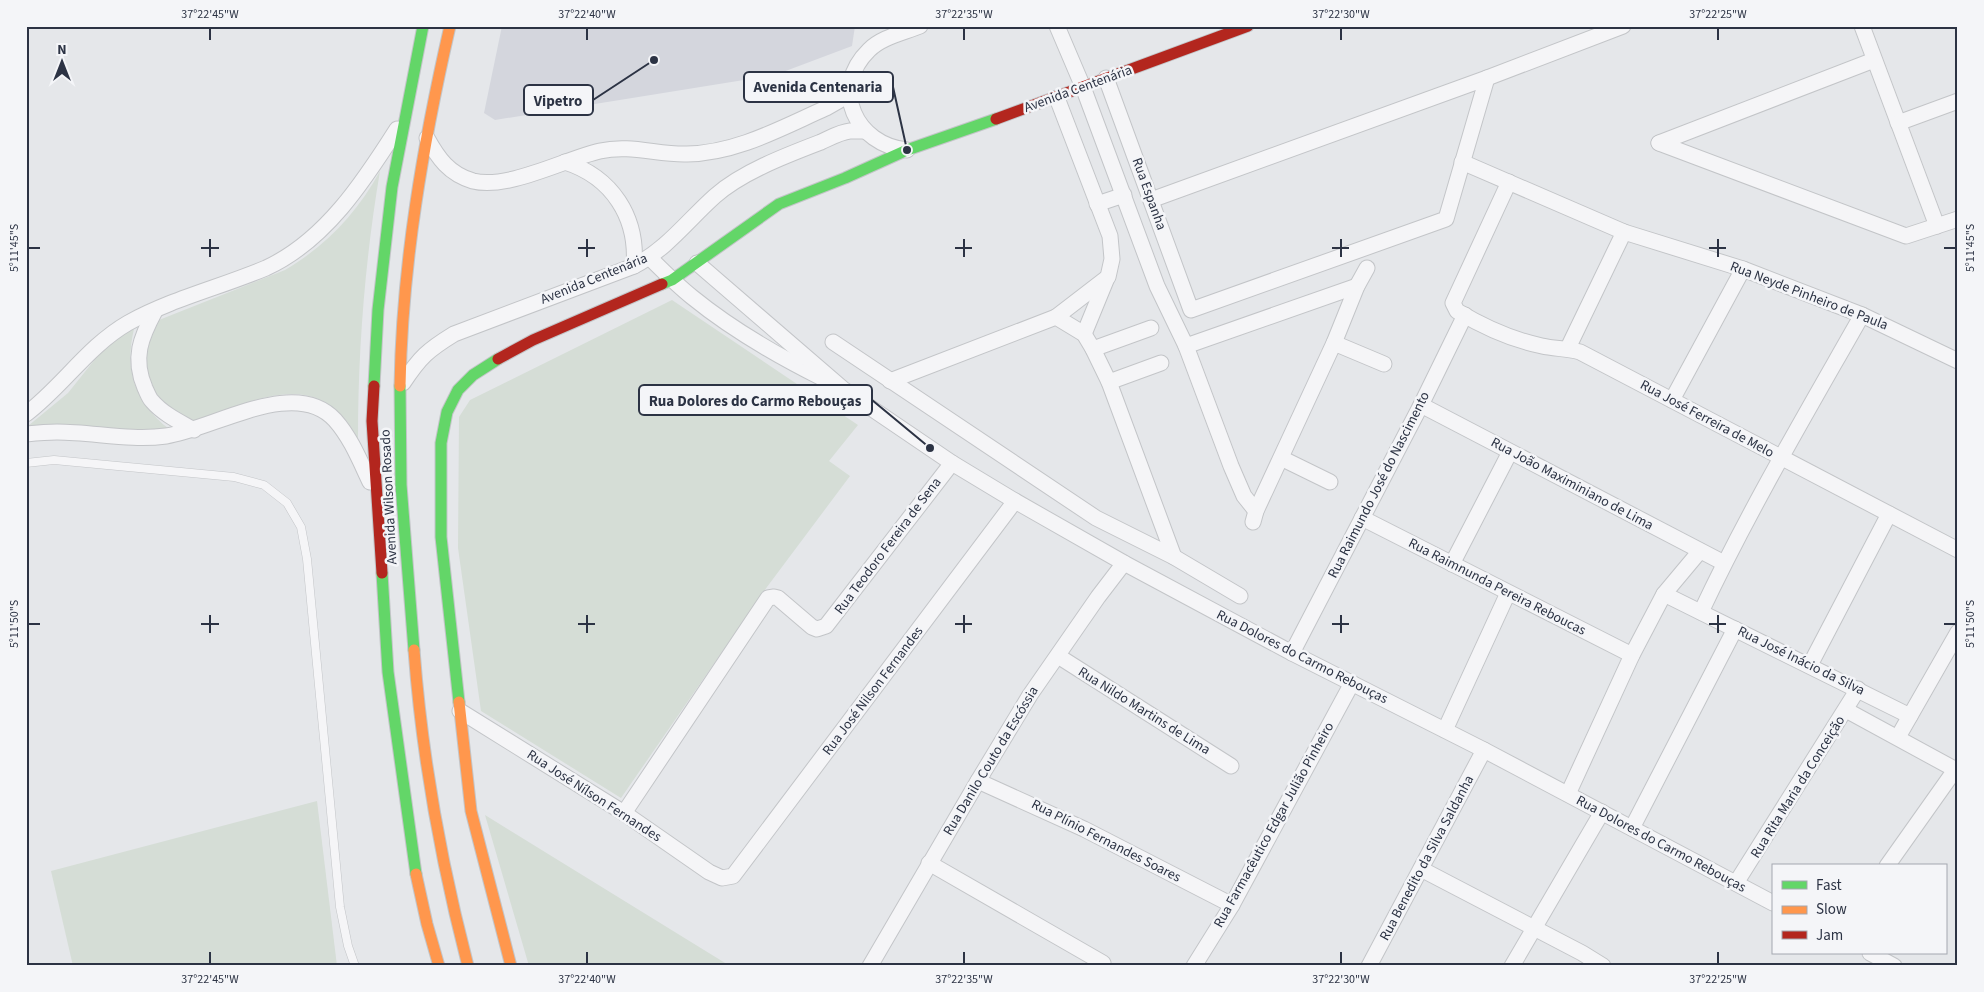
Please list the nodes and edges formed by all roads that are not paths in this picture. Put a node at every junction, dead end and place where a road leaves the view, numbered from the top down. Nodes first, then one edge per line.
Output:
1 (423, 26) edge
2 (450, 26) edge
3 (920, 26) edge
4 (1057, 26) edge
5 (1248, 26) edge
6 (1623, 26) edge
7 (1862, 26) edge
8 (1874, 60) junction
9 (1106, 78) junction
10 (1487, 78) junction
11 (1083, 87) junction
12 (850, 89) junction
13 (1057, 98) junction
14 (1958, 101) edge
15 (405, 117) junction
16 (1898, 123) junction
17 (865, 131) junction
18 (770, 132) junction
19 (427, 138) junction
20 (907, 150) junction
21 (778, 158) junction
22 (565, 162) junction
23 (1462, 162) junction
24 (1509, 182) junction
25 (1124, 195) junction
26 (1152, 200) junction
27 (1097, 204) junction
28 (1958, 219) edge
29 (1937, 226) junction
30 (1624, 232) junction
31 (650, 258) junction
32 (697, 263) junction
33 (634, 266) junction
34 (1367, 268) dead end
35 (1743, 269) junction
36 (1108, 277) junction
37 (672, 280) junction
38 (1357, 286) junction
39 (155, 310) junction
40 (1465, 315) junction
41 (1862, 315) junction
42 (1056, 316) junction
43 (1151, 328) dead end
44 (1084, 334) junction
45 (833, 342) dead end
46 (1334, 342) junction
47 (1186, 346) junction
48 (1568, 348) junction
49 (1093, 349) junction
50 (1953, 354) edge
51 (1161, 362) dead end
52 (1384, 364) dead end
53 (890, 382) junction
54 (1109, 382) junction
55 (401, 386) junction
56 (843, 389) junction
57 (1672, 400) junction
58 (1421, 405) junction
59 (26, 414) edge
60 (194, 430) junction
61 (26, 434) edge
62 (1510, 452) junction
63 (1281, 458) junction
64 (1780, 458) junction
65 (26, 462) edge
66 (952, 463) junction
67 (1330, 482) dead end
68 (376, 494) junction
69 (1015, 501) junction
70 (1889, 514) junction
71 (1362, 518) junction
72 (1958, 550) edge
73 (1700, 551) junction
74 (1174, 557) junction
75 (1124, 563) junction
76 (1724, 563) junction
77 (1452, 564) junction
78 (1508, 593) junction
79 (1664, 594) junction
80 (1240, 596) dead end
81 (1701, 612) junction
82 (1735, 630) junction
83 (1958, 632) edge
84 (1292, 653) junction
85 (1632, 655) junction
86 (1058, 656) junction
87 (1810, 665) junction
88 (1352, 683) junction
89 (1858, 689) junction
90 (1846, 710) junction
91 (460, 711) junction
92 (1910, 716) junction
93 (1445, 730) junction
94 (1898, 737) junction
95 (1484, 750) junction
96 (1231, 766) dead end
97 (1956, 770) edge
98 (978, 781) junction
99 (1568, 794) junction
100 (1602, 812) junction
101 (624, 813) junction
102 (1632, 828) junction
103 (929, 863) junction
104 (1888, 864) edge
105 (1421, 869) junction
106 (728, 878) joint
107 (1736, 883) junction
108 (1772, 902) edge
109 (1232, 905) junction
110 (1534, 928) junction
111 (1872, 954) edge
112 (875, 964) edge
113 (1103, 964) dead end
114 (355, 966) edge
115 (438, 966) edge
116 (468, 966) edge
117 (511, 966) edge
118 (1194, 966) edge
119 (1369, 966) edge
120 (1512, 966) edge
121 (1603, 966) edge
122 (1894, 966) edge

1 - 15 main road, Avenida Wilson Rosado
2 - 19 main road, Avenida Wilson Rosado
3 - 12 street
4 - 11 street
5 - 9 main road, Avenida Centenária
6 - 10 street
7 - 8 street
8 - 16 street
8 - 29 street
9 - 11 main road, Avenida Centenária
9 - 26 street, Rua Espanha
10 - 23 street
10 - 26 street
11 - 13 main road, Avenida Centenária
11 - 25 street
12 - 17 street
12 - 18 street
13 - 20 main road, Avenida Centenária
13 - 27 street
14 - 16 street
15 - 39 street
15 - 68 main road, Avenida Wilson Rosado
16 - 29 street
17 - 20 street
17 - 21 street, Avenida Centenária
18 - 21 street
18 - 22 street
19 - 22 street
19 - 55 main road, Avenida Wilson Rosado
20 - 32 main road, Avenida Centenária
21 - 31 street, Avenida Centenária
22 - 33 street
23 - 24 street, Rua Neyde Pinheiro de Paula
23 - 26 street, Rua Espanha
24 - 30 street, Rua Neyde Pinheiro de Paula
24 - 40 street, Rua José Ferreira de Melo
25 - 27 street
25 - 47 street
27 - 36 street
28 - 29 street
30 - 35 street, Rua Neyde Pinheiro de Paula
30 - 48 street
31 - 33 street, Avenida Centenária
31 - 37 street, Rua Dolores do Carmo Rebouças
32 - 37 main road, Avenida Centenária
32 - 56 street, Rua Dolores do Carmo Rebouças
33 - 55 street, Avenida Centenária
34 - 38 street
35 - 41 street, Rua Neyde Pinheiro de Paula
35 - 57 street
36 - 42 street
36 - 44 street
37 - 56 street, Rua Dolores do Carmo Rebouças
37 - 91 main road, Avenida Centenária
38 - 46 street
38 - 47 street
39 - 59 street
39 - 60 street
40 - 48 street, Rua José Ferreira de Melo
40 - 58 street, Rua Raimundo José do Nascimento
41 - 50 street, Rua Neyde Pinheiro de Paula
41 - 64 street
42 - 44 street
42 - 53 street
43 - 49 street
44 - 49 street
45 - 53 street
46 - 52 street
46 - 63 street
47 - 63 street
48 - 57 street, Rua José Ferreira de Melo
49 - 54 street
51 - 54 street
53 - 74 street
54 - 74 street
55 - 116 main road, Avenida Wilson Rosado
56 - 66 street, Rua Dolores do Carmo Rebouças
57 - 64 street, Rua José Ferreira de Melo
58 - 62 street, Rua João Maximiniano de Lima
58 - 71 street, Rua Raimundo José do Nascimento
60 - 61 street
60 - 68 street
62 - 73 street, Rua João Maximiniano de Lima
62 - 77 street
63 - 67 street
64 - 70 street, Rua José Ferreira de Melo
64 - 76 street
65 - 114 lane
66 - 69 street, Rua Dolores do Carmo Rebouças
66 - 101 street, Rua Teodoro Fereira de Sena
68 - 115 main road, Avenida Wilson Rosado
69 - 75 street, Rua Dolores do Carmo Rebouças
69 - 106 street, Rua José Nilson Fernandes
70 - 72 street, Rua José Ferreira de Melo
70 - 87 street
71 - 77 street, Rua Raimnunda Pereira Reboucas
71 - 84 street, Rua Raimundo José do Nascimento
73 - 76 street, Rua João Maximiniano de Lima
73 - 79 street
74 - 80 street
75 - 84 street, Rua Dolores do Carmo Rebouças
75 - 86 street, Rua Danilo Couto da Escóssia
76 - 81 street
77 - 78 street, Rua Raimnunda Pereira Reboucas
78 - 85 street, Rua Raimnunda Pereira Reboucas
78 - 93 street
79 - 81 street, Rua José Inácio da Silva
79 - 85 street
81 - 82 street, Rua José Inácio da Silva
82 - 87 street, Rua José Inácio da Silva
82 - 102 street
83 - 92 street
84 - 88 street, Rua Dolores do Carmo Rebouças
85 - 99 street
86 - 96 street, Rua Nildo Martins de Lima
86 - 98 street, Rua Danilo Couto da Escóssia
87 - 89 street, Rua José Inácio da Silva
88 - 93 street, Rua Dolores do Carmo Rebouças
88 - 109 street, Rua Farmacêutico Edgar Julião Pinheiro
89 - 90 street, Rua Rita Maria da Conceição
89 - 92 street, Rua José Inácio da Silva
90 - 94 street, Rua José Inácio da Silva
90 - 107 street, Rua Rita Maria da Conceição
91 - 101 street, Rua José Nílson Fernandes
91 - 117 main road, Avenida Centenária
92 - 94 street
93 - 95 street, Rua Dolores do Carmo Rebouças
94 - 97 street, Rua José Inácio da Silva
95 - 99 street, Rua Dolores do Carmo Rebouças
95 - 105 street, Rua Benedito da Silva Saldanha
97 - 104 street
98 - 103 street, Rua Danilo Couto da Escóssia
98 - 109 street, Rua Plínio Fernandes Soares
99 - 100 street, Rua Dolores do Carmo Rebouças
100 - 102 street, Rua Dolores do Carmo Rebouças
100 - 110 street
101 - 106 street, Rua José Nílson Fernandes
102 - 107 street, Rua Dolores do Carmo Rebouças
103 - 112 street, Rua Danilo Couto da Escóssia
103 - 113 street
105 - 110 street
105 - 119 street, Rua Benedito da Silva Saldanha
107 - 108 street, Rua Dolores do Carmo Rebouças
109 - 118 street, Rua Farmacêutico Edgar Julião Pinheiro
110 - 120 street
110 - 121 street
111 - 122 street

